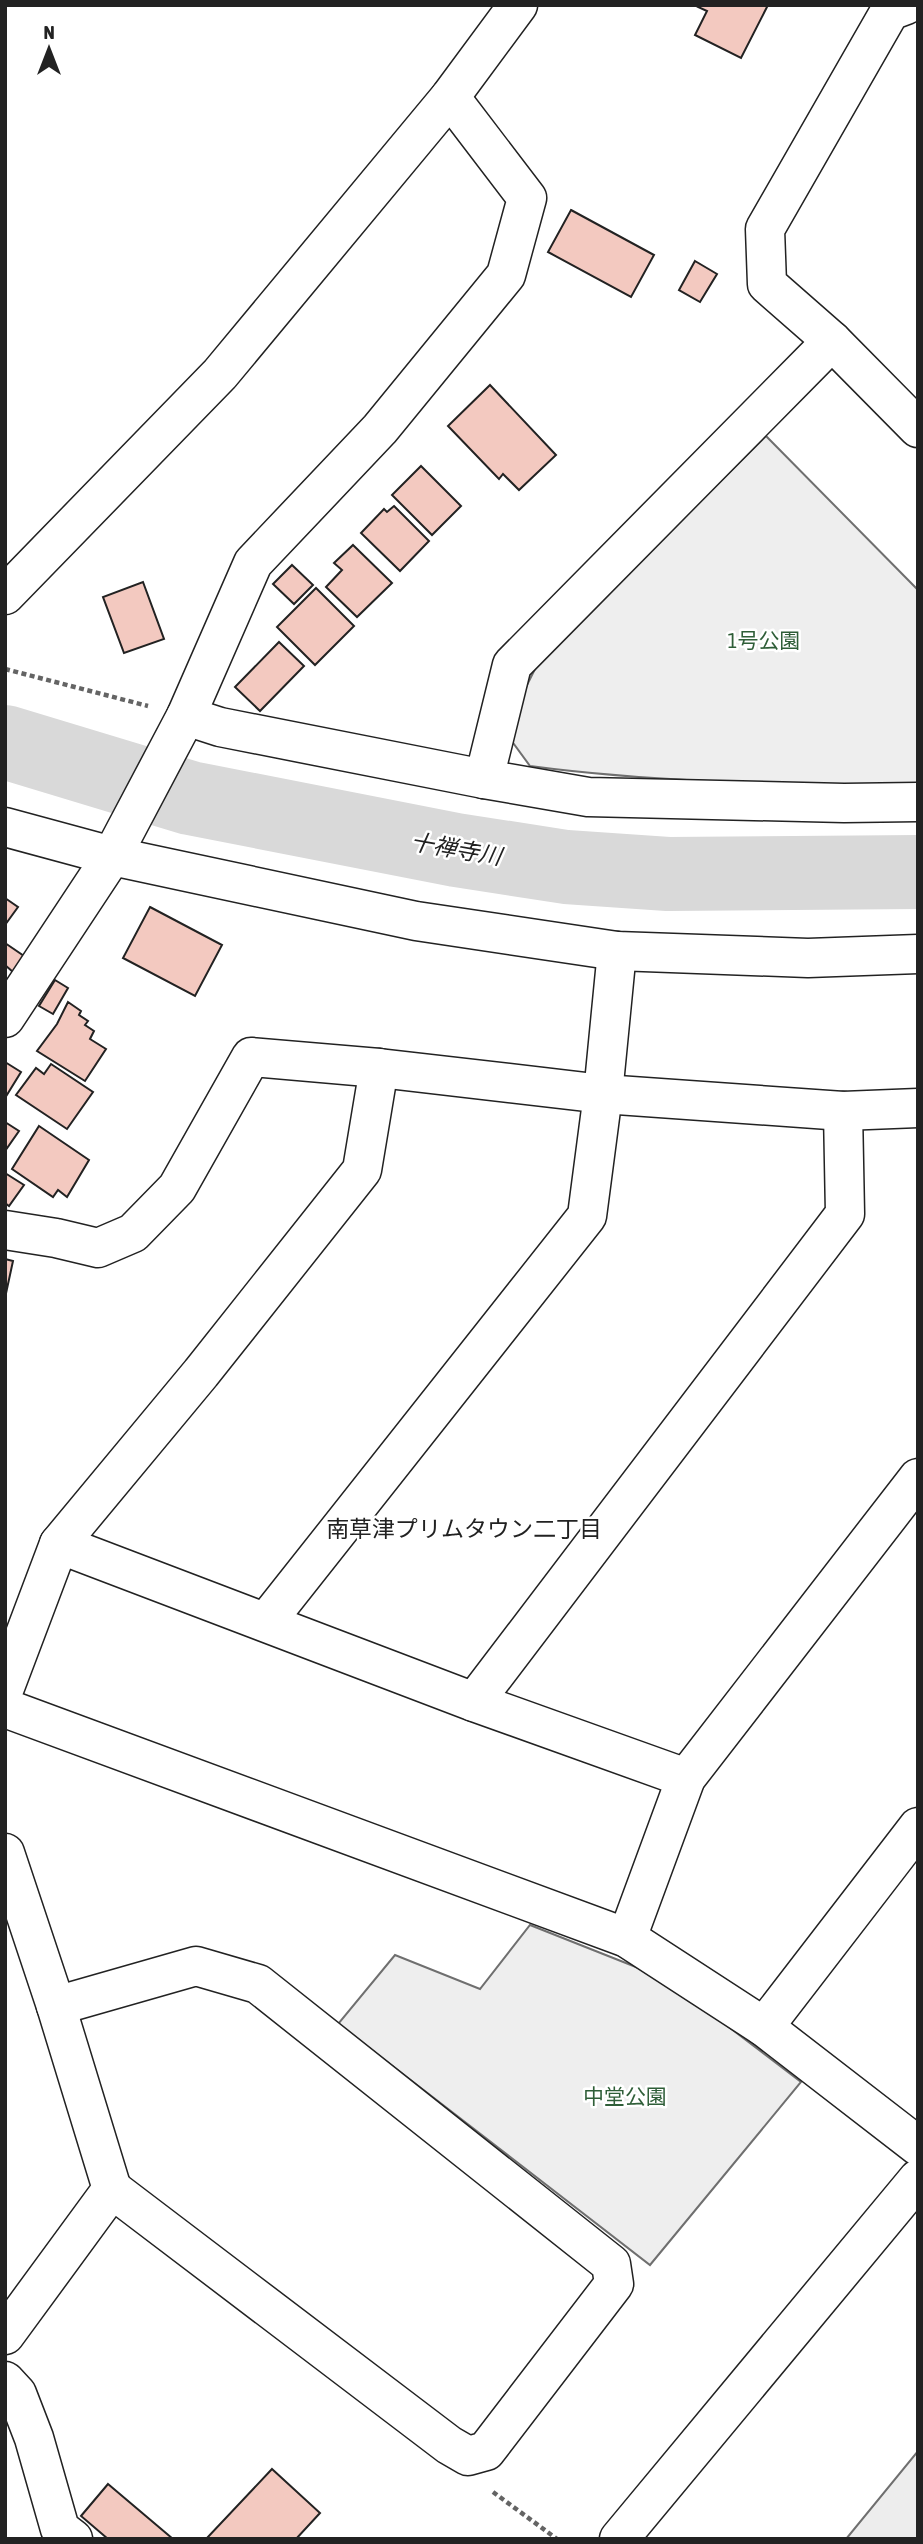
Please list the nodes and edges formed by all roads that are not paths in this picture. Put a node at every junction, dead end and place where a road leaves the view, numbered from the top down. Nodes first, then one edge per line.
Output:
1 (518, 5) edge
2 (906, 5) edge
3 (450, 97) junction
4 (832, 341) junction
5 (918, 428) edge
6 (5, 595) edge
7 (178, 731) junction
8 (484, 779) junction
9 (918, 802) edge
10 (5, 827) edge
11 (112, 856) junction
12 (617, 951) junction
13 (918, 954) edge
14 (5, 1018) edge
15 (379, 1068) junction
16 (603, 1094) junction
17 (918, 1108) edge
18 (843, 1111) junction
19 (5, 1230) edge
20 (918, 1478) edge
21 (59, 1544) junction
22 (266, 1622) junction
23 (5, 1687) edge
24 (474, 1702) junction
25 (5, 1708) edge
26 (686, 1778) junction
27 (918, 1827) edge
28 (5, 1853) edge
29 (627, 1938) junction
30 (56, 2006) junction
31 (765, 2027) junction
32 (918, 2146) edge
33 (918, 2179) edge
34 (112, 2189) junction
35 (5, 2335) edge
36 (5, 2381) edge
37 (73, 2539) edge
38 (619, 2539) edge

1 - 3 street
2 - 4 street
3 - 6 street
3 - 7 street
4 - 5 street
4 - 8 street
7 - 8 street
7 - 11 street
8 - 9 street
10 - 11 street
11 - 12 street
11 - 14 street
12 - 13 street
12 - 16 street
15 - 16 street
15 - 19 street
15 - 21 street
16 - 18 street
16 - 22 street
17 - 18 street
18 - 24 street
20 - 26 street
21 - 22 street
21 - 23 street
22 - 24 street
24 - 26 street
25 - 29 street
26 - 29 street
27 - 31 street
28 - 30 street
29 - 31 street
30 - 34 street
30 - 34 street
31 - 32 street
33 - 38 street
34 - 35 street
36 - 37 street

